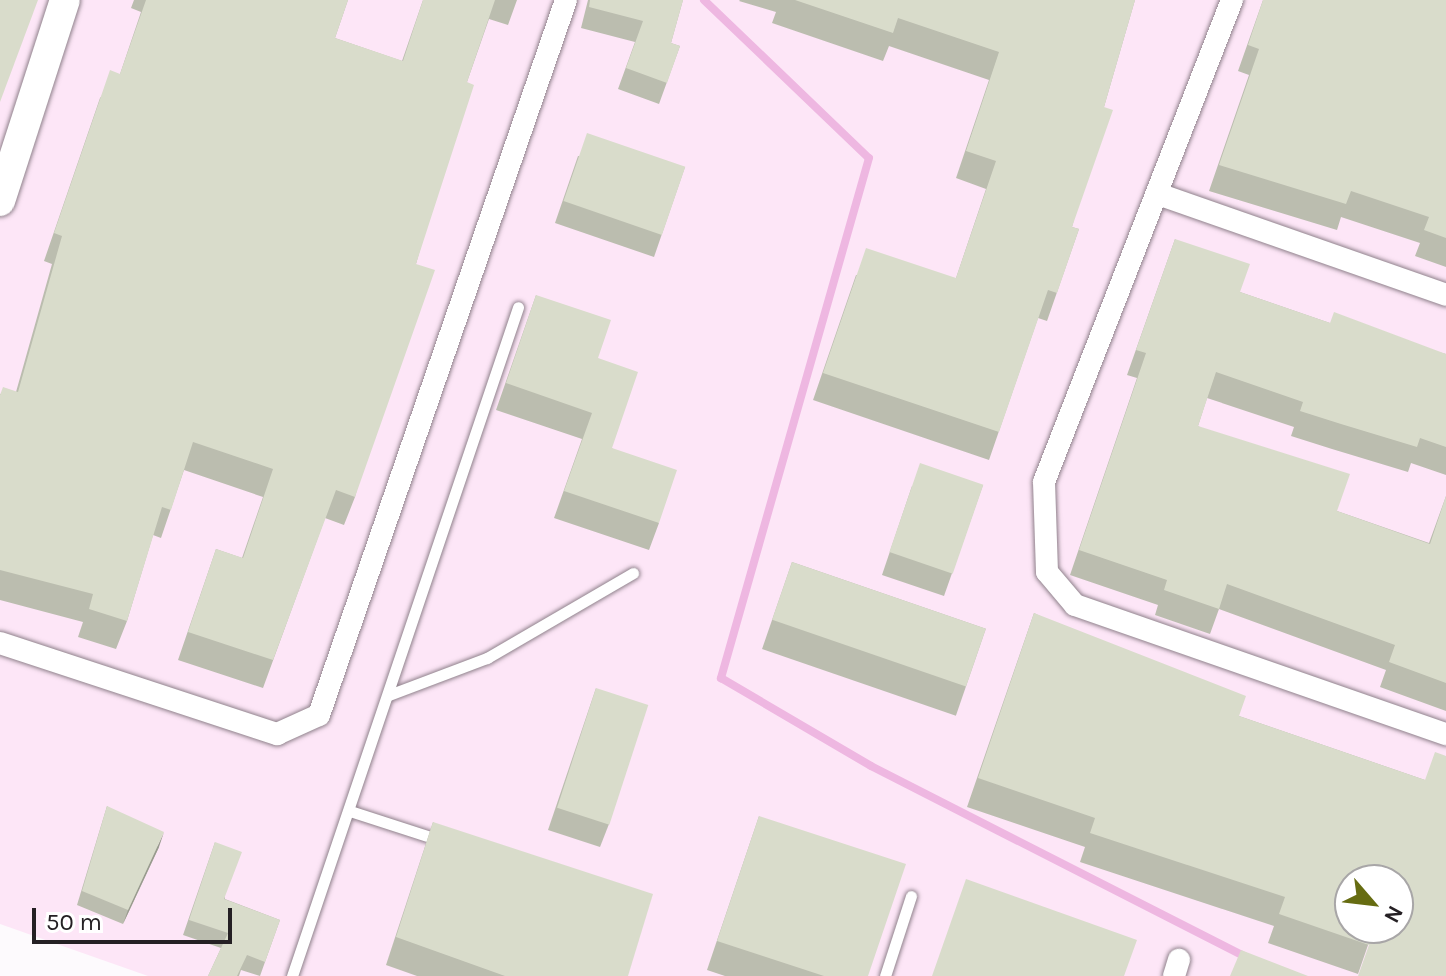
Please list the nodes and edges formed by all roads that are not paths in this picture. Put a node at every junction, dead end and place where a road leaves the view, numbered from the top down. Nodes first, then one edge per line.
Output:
1 (65, 0) edge
2 (566, 0) edge
3 (1232, 0) edge
4 (1158, 194) junction
5 (0, 201) edge
6 (1446, 295) edge
7 (518, 307) dead end
8 (633, 573) dead end
9 (0, 643) edge
10 (389, 695) junction
11 (1446, 734) edge
12 (350, 811) junction
13 (454, 844) edge
14 (911, 896) dead end
15 (292, 976) edge
16 (885, 976) edge

1 - 5 street
2 - 9 street
3 - 4 street
4 - 6 street
4 - 11 street
7 - 10 lane
8 - 10 lane
10 - 12 lane
12 - 13 lane
12 - 15 lane
14 - 16 lane

